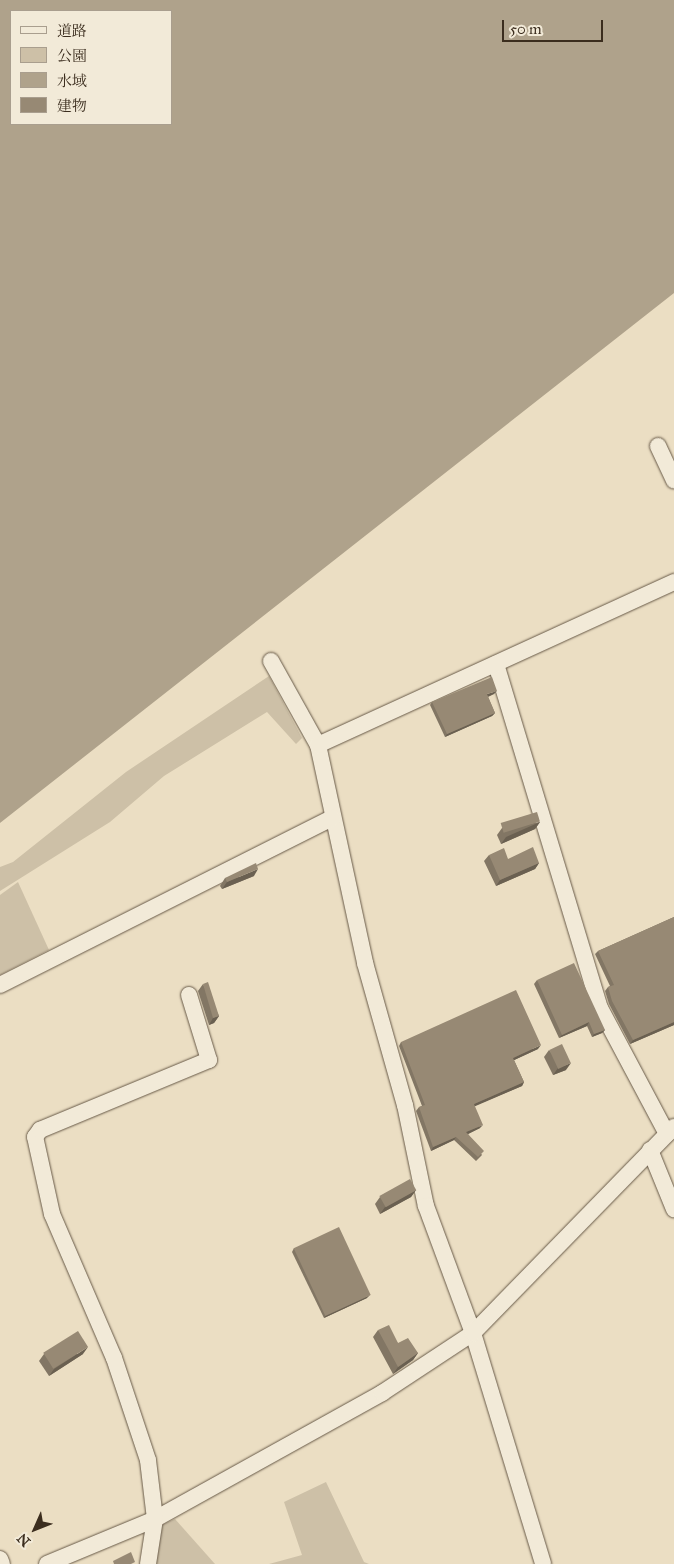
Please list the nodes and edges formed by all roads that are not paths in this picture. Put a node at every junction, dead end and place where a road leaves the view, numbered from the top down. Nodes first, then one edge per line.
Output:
1 (658, 446) dead end
2 (674, 481) edge
3 (674, 582) edge
4 (271, 661) dead end
5 (496, 664) junction
6 (318, 745) junction
7 (332, 818) junction
8 (0, 985) edge
9 (189, 995) dead end
10 (671, 1131) edge
11 (650, 1150) junction
12 (674, 1209) edge
13 (473, 1333) junction
14 (155, 1519) junction
15 (0, 1559) edge
16 (2, 1564) edge
17 (47, 1564) edge
18 (148, 1564) edge
19 (543, 1564) edge

1 - 2 street
3 - 5 street
4 - 6 street
5 - 6 street
5 - 10 street
6 - 7 street
7 - 8 street
7 - 13 street
9 - 14 street
10 - 11 street
11 - 12 street
11 - 13 street
13 - 14 street
13 - 19 street
14 - 17 street
14 - 18 street
15 - 16 street

